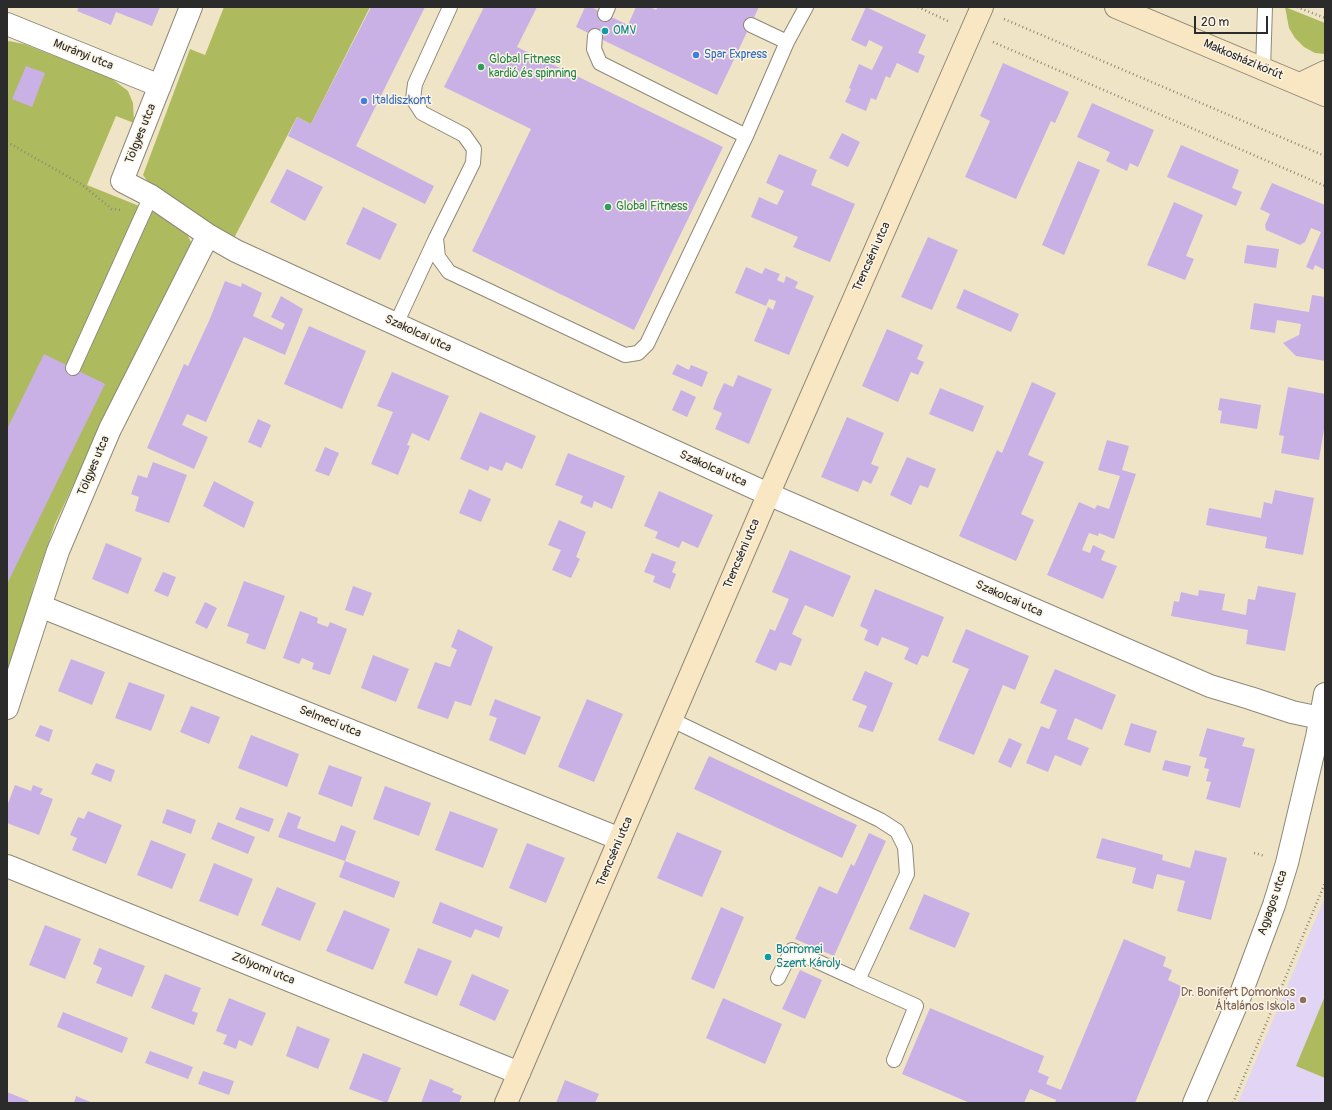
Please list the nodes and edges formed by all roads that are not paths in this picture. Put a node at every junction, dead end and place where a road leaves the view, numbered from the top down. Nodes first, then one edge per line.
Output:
1 (191, 7) edge
2 (450, 7) edge
3 (806, 7) edge
4 (1116, 7) edge
5 (1264, 7) edge
6 (982, 8) edge
7 (7, 24) edge
8 (751, 25) dead end
9 (595, 36) dead end
10 (787, 42) junction
11 (1263, 69) junction
12 (1325, 72) edge
13 (1300, 84) junction
14 (160, 86) junction
15 (1325, 95) edge
16 (746, 136) junction
17 (122, 181) joint
18 (148, 202) junction
19 (208, 235) junction
20 (436, 238) junction
21 (396, 324) junction
22 (73, 368) dead end
23 (768, 494) junction
24 (40, 606) junction
25 (1325, 694) edge
26 (9, 698) edge
27 (1320, 718) junction
28 (672, 720) junction
29 (620, 839) junction
30 (7, 866) edge
31 (778, 978) dead end
32 (858, 980) junction
33 (894, 1060) dead end
34 (519, 1073) junction
35 (506, 1103) edge
36 (1194, 1103) edge

1 - 14 street, Tölgyes utca
2 - 20 lane
3 - 10 lane
4 - 11 street, Makkosházi körút
5 - 11 lane
6 - 23 street, Trencséni utca
7 - 14 street, Murányi utca
8 - 10 lane
9 - 16 lane
10 - 16 lane
11 - 13 street, Makkosházi körút
12 - 13 street
13 - 15 street, Makkosházi körút
14 - 17 street, Tölgyes utca
16 - 20 lane
17 - 18 street, Szakolcai utca
18 - 19 street, Szakolcai utca
18 - 22 lane
19 - 21 street, Szakolcai utca
19 - 24 street, Tölgyes utca
20 - 21 lane
21 - 23 street, Szakolcai utca
23 - 27 street, Szakolcai utca
23 - 28 street, Trencséni utca
24 - 26 street, Tölgyes utca
24 - 29 street, Selmeci utca
25 - 27 street, Agyagos utca
27 - 36 street, Agyagos utca
28 - 29 street, Trencséni utca
28 - 32 lane
29 - 34 street, Trencséni utca
30 - 34 street, Zólyomi utca
31 - 32 lane
32 - 33 lane
34 - 35 street, Trencséni utca

